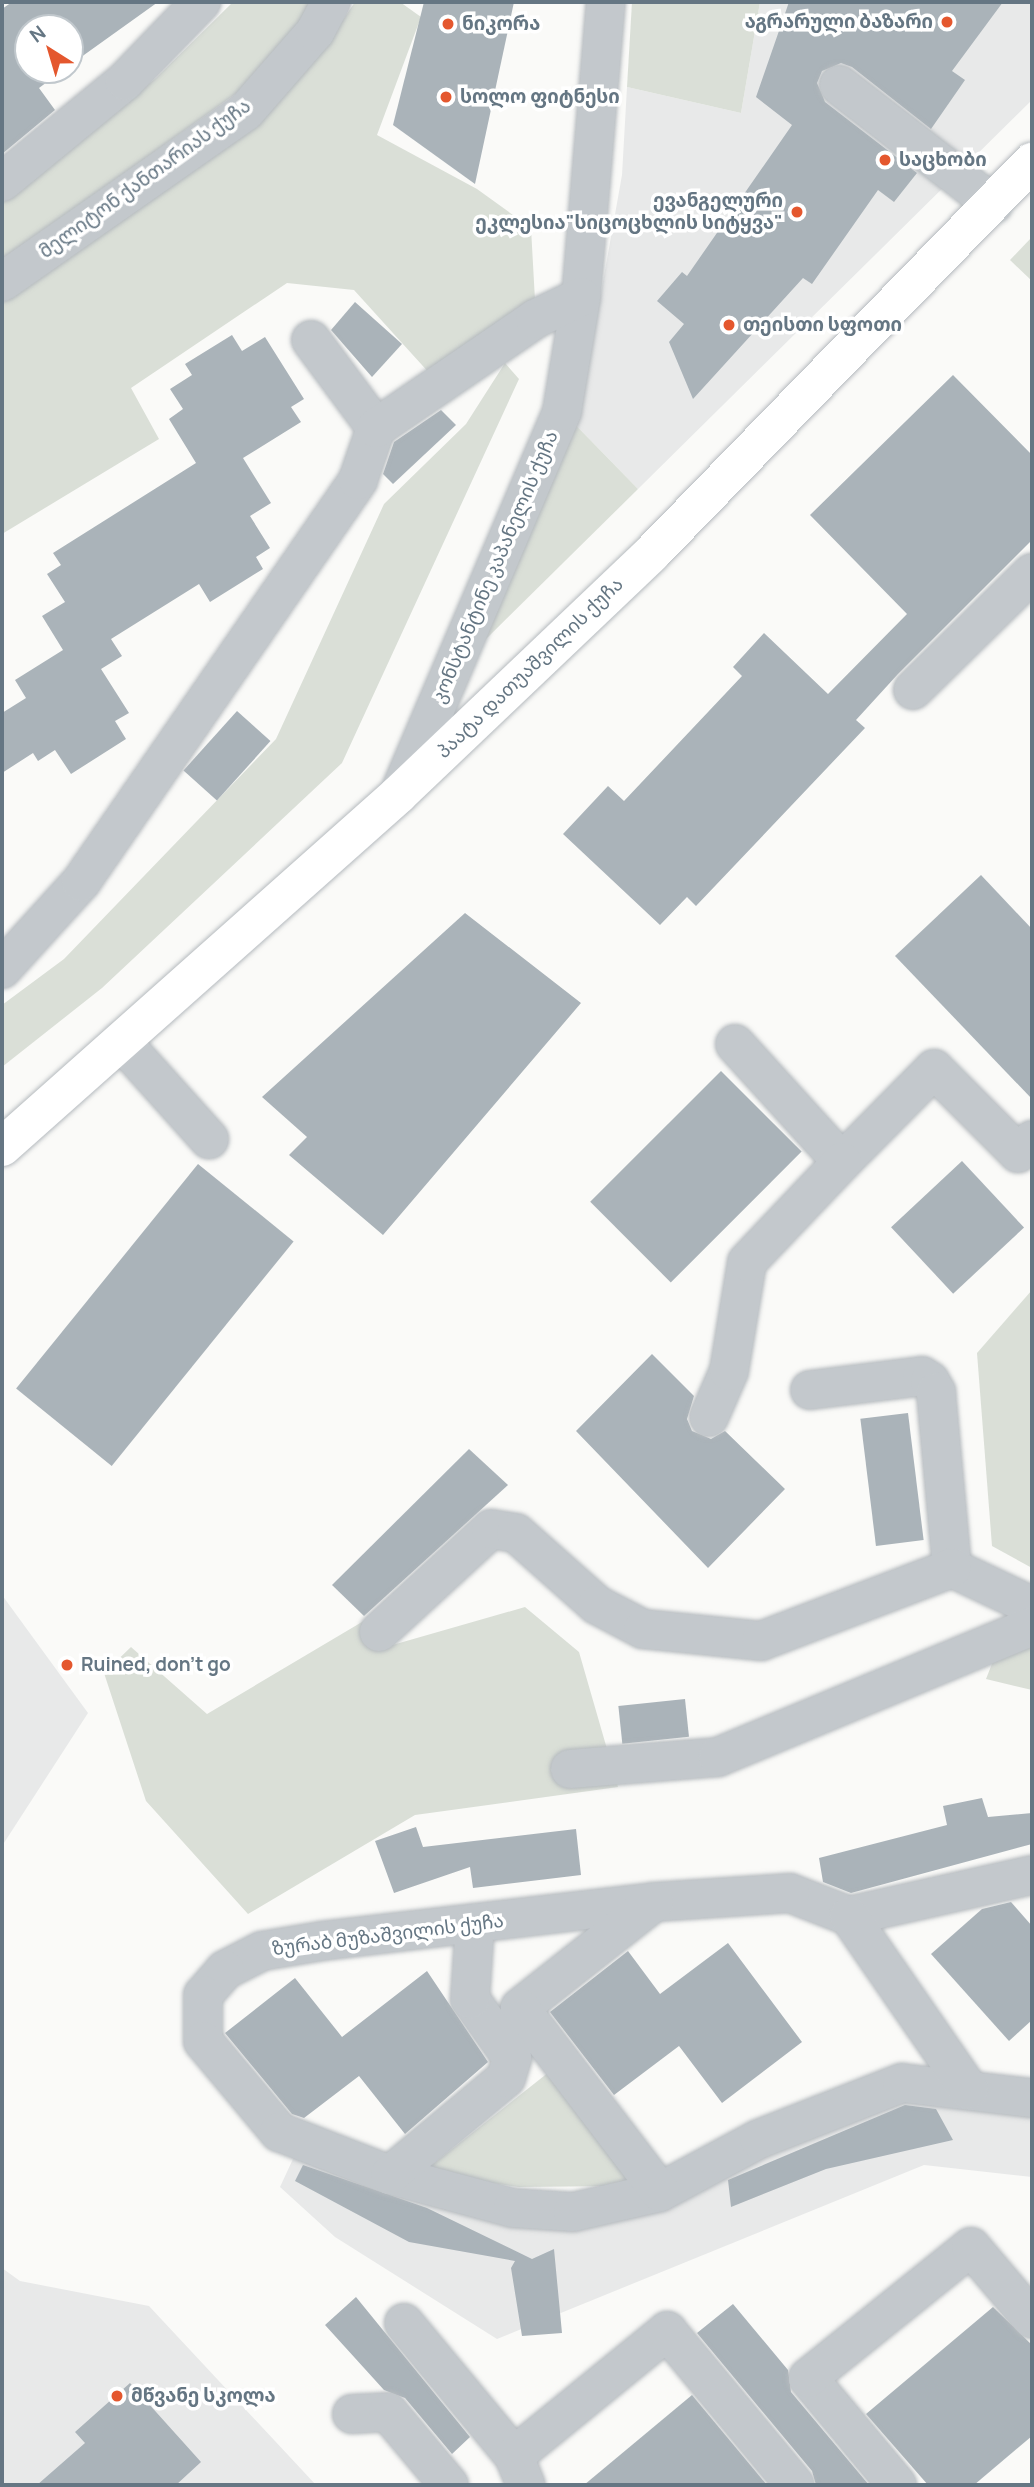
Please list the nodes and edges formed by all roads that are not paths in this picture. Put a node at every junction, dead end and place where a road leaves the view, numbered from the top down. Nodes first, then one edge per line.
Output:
1 (201, 2) edge
2 (331, 2) edge
3 (606, 2) edge
4 (839, 85) dead end
5 (1032, 162) edge
6 (2, 182) edge
7 (993, 204) junction
8 (2, 282) edge
9 (581, 297) junction
10 (311, 340) dead end
11 (376, 428) junction
12 (1032, 573) edge
13 (914, 690) dead end
14 (399, 794) junction
15 (2, 968) edge
16 (121, 1041) junction
17 (735, 1044) dead end
18 (209, 1139) dead end
19 (1032, 1140) edge
20 (2, 1147) edge
21 (842, 1162) junction
22 (810, 1390) dead end
23 (709, 1417) dead end
24 (952, 1567) junction
25 (1032, 1606) edge
26 (1032, 1626) edge
27 (379, 1632) dead end
28 (570, 1769) dead end
29 (1032, 1875) edge
30 (654, 1902) junction
31 (849, 1916) junction
32 (475, 1923) junction
33 (969, 2090) junction
34 (1032, 2098) edge
35 (390, 2175) junction
36 (660, 2192) junction
37 (1032, 2319) edge
38 (404, 2323) dead end
39 (352, 2414) dead end
40 (520, 2470) edge
41 (449, 2485) edge
42 (795, 2485) edge
43 (897, 2485) edge

1 - 6 street
2 - 8 street, მელიტონ ქანთარიას ქუჩა
3 - 9 street, კონსტანტინე კაპანელის ქუჩა
4 - 7 street
5 - 7 main road, პაატა დათუაშვილის ქუჩა
7 - 14 main road, პაატა დათუაშვილის ქუჩა
9 - 11 street
9 - 14 street, კონსტანტინე კაპანელის ქუჩა
10 - 11 street
11 - 15 street
12 - 13 street
14 - 16 main road, პაატა დათუაშვილის ქუჩა
16 - 18 street
16 - 20 main road, პაატა დათუაშვილის ქუჩა
17 - 21 street
19 - 21 street
21 - 23 street
22 - 24 street
24 - 25 street
24 - 27 street
26 - 28 street
29 - 31 street
30 - 31 street, ზურაბ მუზაშვილის ქუჩა
30 - 32 street, ზურაბ მუზაშვილის ქუჩა
30 - 36 street
31 - 33 street
32 - 35 street
32 - 35 street, ზურაბ მუზაშვილის ქუჩა
33 - 34 street, ზურაბ მუზაშვილის ქუჩა
33 - 36 street, ზურაბ მუზაშვილის ქუჩა
35 - 36 street, ზურაბ მუზაშვილის ქუჩა
37 - 43 street
38 - 40 street
39 - 41 street
40 - 42 street

